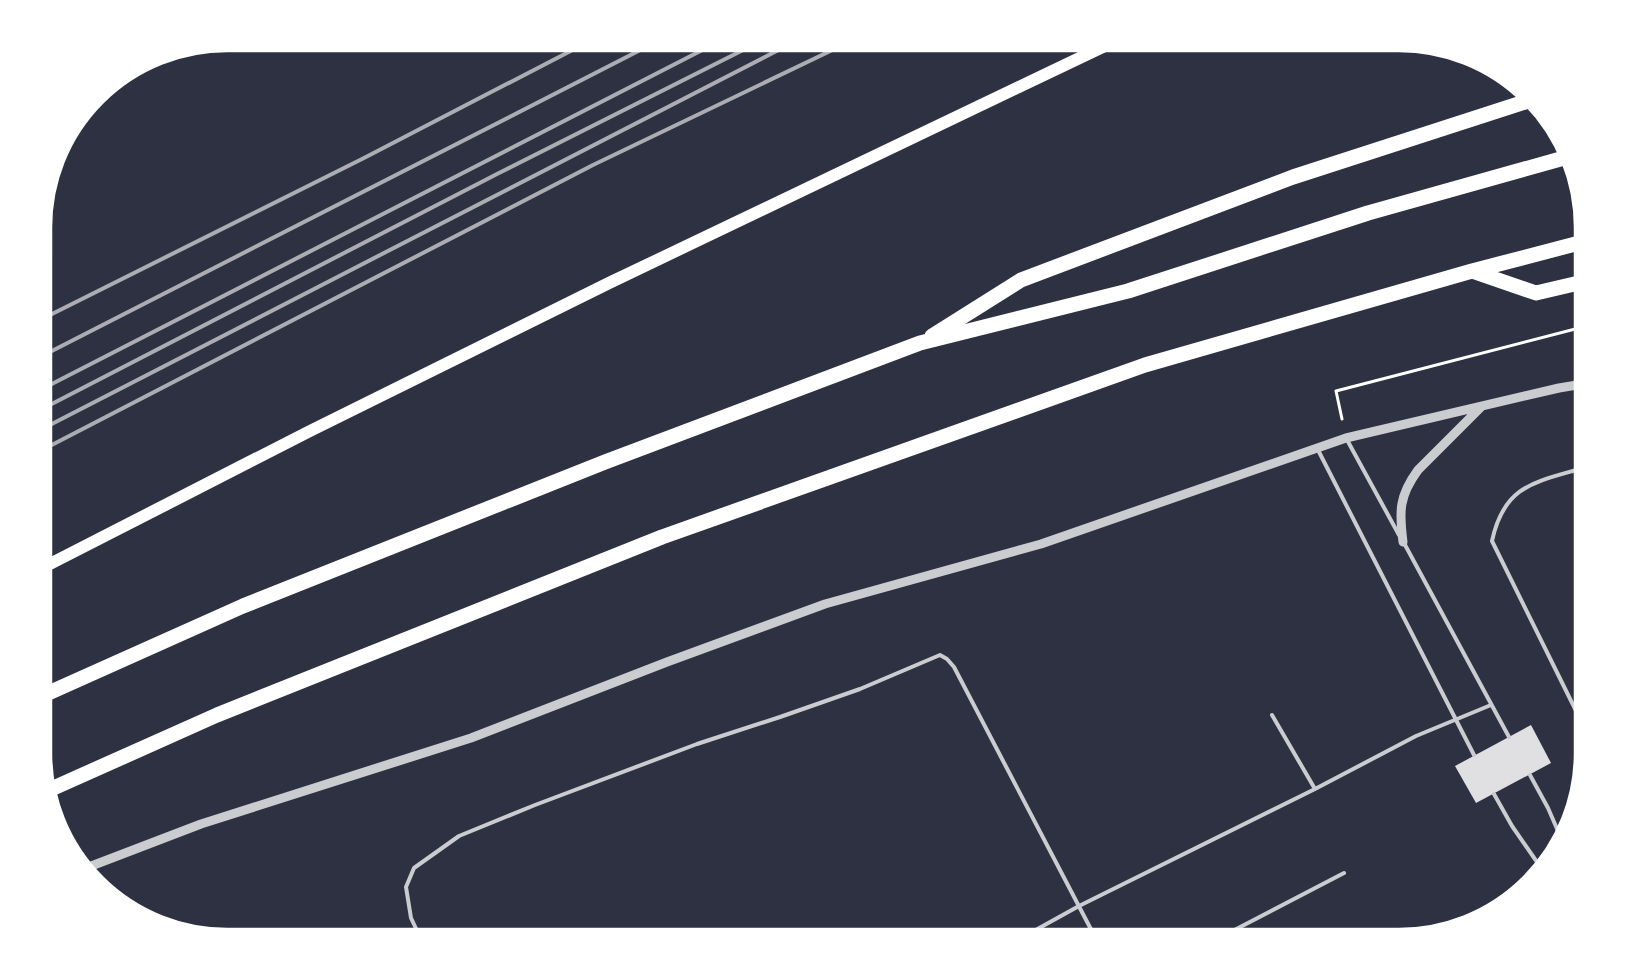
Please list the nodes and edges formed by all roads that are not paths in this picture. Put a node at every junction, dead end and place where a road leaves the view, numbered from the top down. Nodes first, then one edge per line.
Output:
1 (1092, 51) edge
2 (1523, 103) edge
3 (1561, 159) edge
4 (1574, 244) edge
5 (1472, 271) junction
6 (1574, 284) edge
7 (920, 343) junction
8 (1574, 385) edge
9 (1483, 406) junction
10 (1346, 438) junction
11 (1317, 448) junction
12 (1574, 471) edge
13 (1403, 542) junction
14 (51, 563) edge
15 (51, 692) edge
16 (1491, 705) junction
17 (1575, 709) edge
18 (1272, 715) dead end
19 (1455, 720) junction
20 (1509, 737) dead end
21 (1474, 756) dead end
22 (1530, 775) dead end
23 (55, 787) edge
24 (1315, 789) junction
25 (1494, 794) dead end
26 (1557, 830) edge
27 (1537, 862) edge
28 (92, 866) edge
29 (1344, 873) dead end
30 (1079, 906) junction
31 (1039, 928) edge
32 (1090, 928) edge
33 (1237, 928) edge
34 (416, 929) edge

1 - 14 main road
2 - 7 highway
3 - 7 highway
4 - 5 highway
5 - 6 highway
5 - 23 highway
7 - 15 highway
8 - 9 street
9 - 10 street
9 - 13 street
10 - 11 street
10 - 13 lane
11 - 19 lane
11 - 28 street
12 - 17 lane
13 - 16 lane
16 - 19 lane
16 - 20 lane
18 - 24 lane
19 - 21 lane
19 - 24 lane
22 - 26 lane
24 - 30 lane
25 - 27 lane
29 - 33 lane
30 - 31 lane
30 - 32 lane
30 - 34 lane

